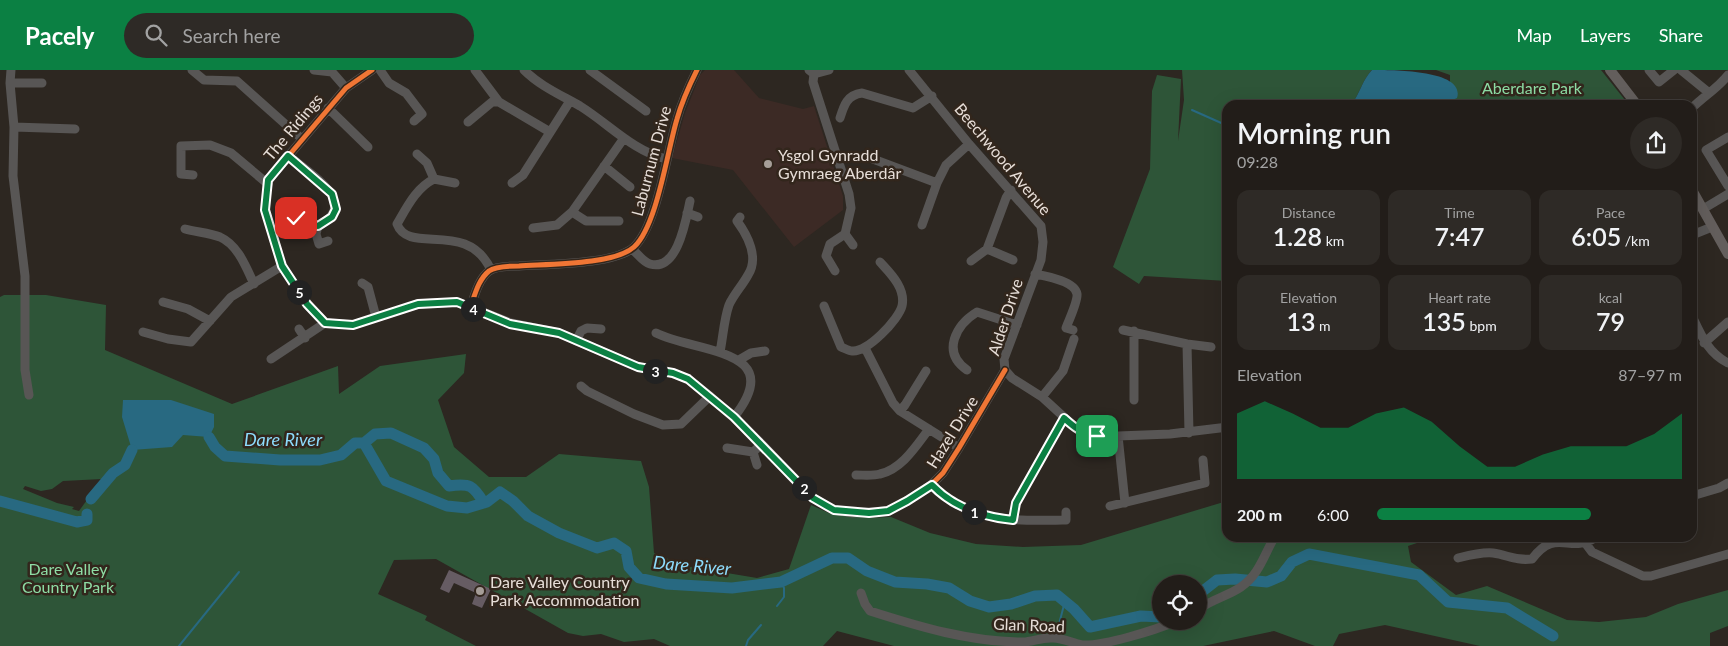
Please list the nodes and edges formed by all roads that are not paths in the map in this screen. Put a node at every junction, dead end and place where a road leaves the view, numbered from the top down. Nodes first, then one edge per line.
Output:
1 (12, 70) edge
2 (192, 70) edge
3 (314, 70) edge
4 (372, 70) edge
5 (380, 70) edge
6 (475, 70) edge
7 (524, 70) edge
8 (590, 70) edge
9 (697, 70) edge
10 (829, 70) edge
11 (909, 70) edge
12 (1610, 70) edge
13 (1649, 70) edge
14 (1674, 70) edge
15 (1680, 70) edge
16 (812, 72) edge
17 (1728, 75) edge
18 (10, 83) junction
19 (42, 83) dead end
20 (1724, 87) edge
21 (346, 88) junction
22 (1708, 92) junction
23 (932, 96) junction
24 (1633, 100) edge
25 (570, 101) junction
26 (499, 102) junction
27 (1697, 103) edge
28 (328, 108) junction
29 (646, 111) dead end
30 (839, 113) dead end
31 (414, 121) dead end
32 (468, 122) dead end
33 (14, 127) junction
34 (75, 129) dead end
35 (550, 132) junction
36 (1728, 136) edge
37 (624, 138) junction
38 (302, 139) junction
39 (969, 144) junction
40 (368, 147) dead end
41 (417, 154) dead end
42 (288, 156) junction
43 (865, 156) dead end
44 (666, 159) junction
45 (604, 166) junction
46 (193, 175) dead end
47 (434, 178) junction
48 (455, 183) dead end
49 (512, 183) dead end
50 (268, 184) junction
51 (937, 184) junction
52 (1728, 186) edge
53 (630, 188) dead end
54 (1011, 190) junction
55 (1728, 194) edge
56 (1697, 199) edge
57 (690, 201) dead end
58 (307, 208) dead end
59 (1703, 209) junction
60 (572, 212) junction
61 (687, 214) junction
62 (698, 217) dead end
63 (740, 217) dead end
64 (619, 221) dead end
65 (922, 225) dead end
66 (318, 226) junction
67 (533, 228) dead end
68 (1712, 228) junction
69 (185, 229) dead end
70 (1697, 233) edge
71 (845, 234) junction
72 (320, 244) dead end
73 (853, 245) dead end
74 (632, 249) junction
75 (987, 249) junction
76 (1728, 254) edge
77 (971, 260) dead end
78 (1014, 260) dead end
79 (880, 262) dead end
80 (282, 266) junction
81 (491, 270) junction
82 (835, 272) dead end
83 (1035, 274) junction
84 (362, 283) dead end
85 (254, 284) junction
86 (163, 302) dead end
87 (824, 306) dead end
88 (470, 308) junction
89 (376, 318) junction
90 (210, 321) junction
91 (1728, 322) edge
92 (325, 323) junction
93 (1017, 325) junction
94 (1697, 327) edge
95 (299, 329) dead end
96 (601, 329) dead end
97 (1123, 330) dead end
98 (1134, 331) junction
99 (143, 332) dead end
100 (656, 333) dead end
101 (305, 338) junction
102 (576, 341) junction
103 (1704, 343) junction
104 (1187, 344) junction
105 (1211, 346) dead end
106 (865, 348) junction
107 (765, 351) dead end
108 (720, 352) junction
109 (271, 359) dead end
110 (739, 360) junction
111 (1728, 363) edge
112 (926, 370) dead end
113 (967, 370) dead end
114 (1005, 370) junction
115 (594, 383) dead end
116 (29, 395) dead end
117 (710, 396) junction
118 (1042, 397) junction
119 (1134, 400) dead end
120 (900, 411) junction
121 (734, 417) junction
122 (1064, 418) junction
123 (1222, 428) edge
124 (929, 429) junction
125 (1189, 433) junction
126 (1118, 436) junction
127 (762, 444) junction
128 (727, 448) dead end
129 (959, 448) junction
130 (753, 452) junction
131 (1203, 460) dead end
132 (757, 465) dead end
133 (856, 475) dead end
134 (1728, 482) edge
135 (932, 485) junction
136 (1697, 495) edge
137 (1125, 503) junction
138 (1110, 506) dead end
139 (1066, 512) dead end
140 (1013, 520) junction
141 (1272, 542) edge
142 (1550, 542) edge
143 (1562, 542) edge
144 (1587, 542) edge
145 (1583, 544) junction
146 (1728, 554) edge
147 (1458, 558) dead end
148 (861, 593) dead end
149 (1207, 604) edge
150 (1155, 630) edge

1 - 18 street
2 - 38 street
3 - 21 street
4 - 21 street, The Ridings
5 - 31 street
6 - 26 street
7 - 25 street
8 - 29 street
9 - 44 street, Laburnum Drive
10 - 16 street
11 - 23 street, Beechwood Avenue
12 - 24 main road
13 - 14 street
15 - 22 street
16 - 71 street
17 - 20 street
18 - 19 street
18 - 33 street
20 - 22 street
21 - 28 street, The Ridings
22 - 27 street
23 - 30 street
23 - 39 street, Beechwood Avenue
25 - 35 street
25 - 37 street
26 - 32 street
26 - 35 street
28 - 38 street, The Ridings
28 - 40 street
33 - 34 street
33 - 116 street
35 - 49 street
36 - 52 street
37 - 44 street
37 - 45 street
38 - 42 street, The Ridings
39 - 51 street
39 - 54 street, Beechwood Avenue
41 - 47 street
42 - 50 street, The Ridings
42 - 66 street
43 - 51 street
44 - 74 street, Laburnum Drive
45 - 53 street
45 - 60 street
46 - 50 street
47 - 48 street
47 - 81 street
50 - 80 street, The Ridings
51 - 65 street
54 - 75 street
54 - 83 street, Beechwood Avenue
55 - 59 street
56 - 59 main road
57 - 61 street
58 - 66 street
59 - 68 main road
60 - 64 street
60 - 67 street
61 - 62 street
61 - 74 street
63 - 108 street
66 - 72 street
68 - 70 street
68 - 76 main road
69 - 85 street
71 - 73 street
71 - 82 street
74 - 81 street
75 - 77 street
75 - 78 street
79 - 106 street
80 - 85 street
80 - 92 street, The Ridings
81 - 88 street
83 - 93 street, Alder Drive
83 - 118 street
84 - 89 street
85 - 90 street
86 - 90 street
87 - 106 street
88 - 89 street
88 - 102 street
89 - 92 street
90 - 99 street
91 - 103 street
92 - 101 street
93 - 113 street
93 - 114 street, Alder Drive
94 - 103 street
95 - 101 street
96 - 102 street
97 - 98 street
98 - 104 street
98 - 119 street
100 - 108 street
101 - 109 street
102 - 117 street
103 - 111 street
104 - 105 street
104 - 125 street
106 - 120 street
107 - 110 street
108 - 110 street
110 - 121 street
112 - 120 street
114 - 118 street
114 - 129 street, Hazel Drive
115 - 117 street
117 - 121 street
118 - 122 street
120 - 124 street
121 - 127 street
122 - 126 street
122 - 140 street
123 - 125 street
124 - 129 street
124 - 133 street
125 - 126 street
126 - 137 street
127 - 130 street
127 - 135 street, Hazel Drive
128 - 130 street
129 - 135 street, Hazel Drive
130 - 132 street
131 - 137 street
134 - 136 street
135 - 140 street
137 - 138 street
139 - 140 street
141 - 149 street
142 - 147 street
143 - 145 street
144 - 145 street
145 - 146 street
148 - 150 street, Glan Road

